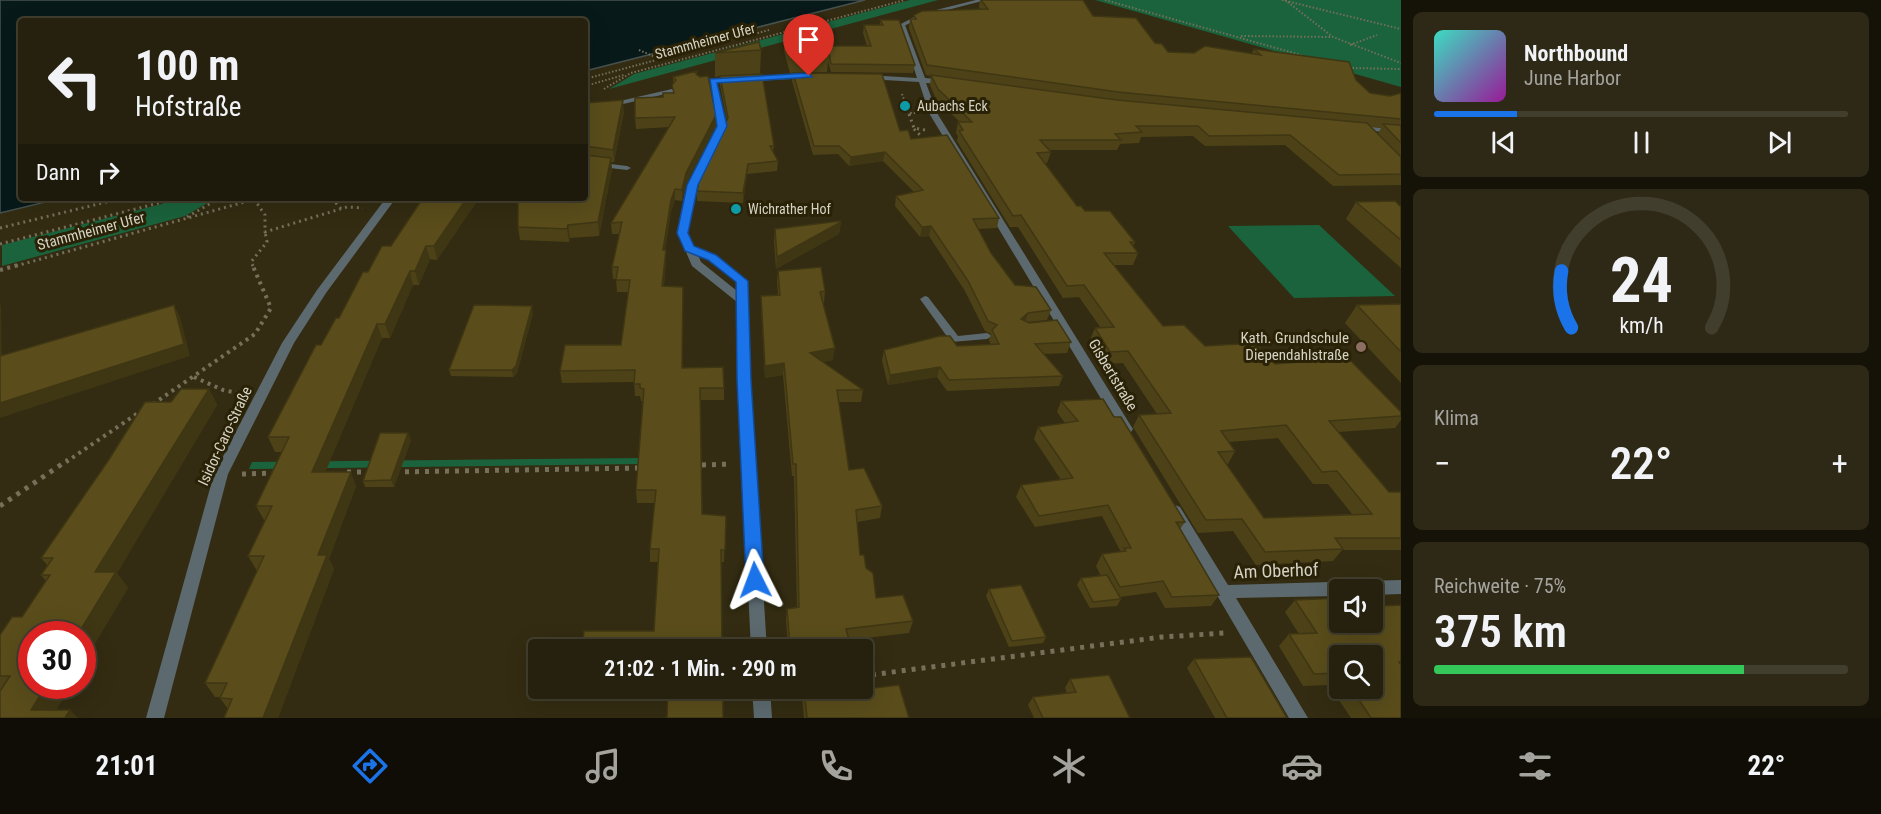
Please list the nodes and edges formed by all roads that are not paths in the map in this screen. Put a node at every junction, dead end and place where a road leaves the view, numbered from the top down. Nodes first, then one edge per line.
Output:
1 (983, 0) edge
2 (902, 25) joint
3 (820, 76) edge
4 (861, 76) edge
5 (922, 79) junction
6 (956, 83) edge
7 (672, 91) edge
8 (588, 110) edge
9 (1344, 126) edge
10 (1364, 128) junction
11 (1401, 132) edge
12 (1371, 136) edge
13 (588, 163) edge
14 (627, 168) dead end
15 (387, 204) edge
16 (925, 299) dead end
17 (987, 336) dead end
18 (1131, 437) edge
19 (1168, 499) edge
20 (1401, 587) edge
21 (1224, 592) junction
22 (758, 639) edge
23 (762, 699) edge
24 (155, 718) edge
25 (763, 718) edge
26 (1299, 718) edge

1 - 2 lane
2 - 5 street, Gisbertstraße
3 - 22 street
4 - 5 street
5 - 6 street
5 - 18 street, Gisbertstraße
7 - 8 lane
9 - 10 street
10 - 11 street
10 - 12 street
13 - 14 lane
15 - 24 street, Isidor-Caro-Straße
16 - 17 lane
19 - 21 street
20 - 21 street, Am Oberhof
21 - 26 street
23 - 25 street

